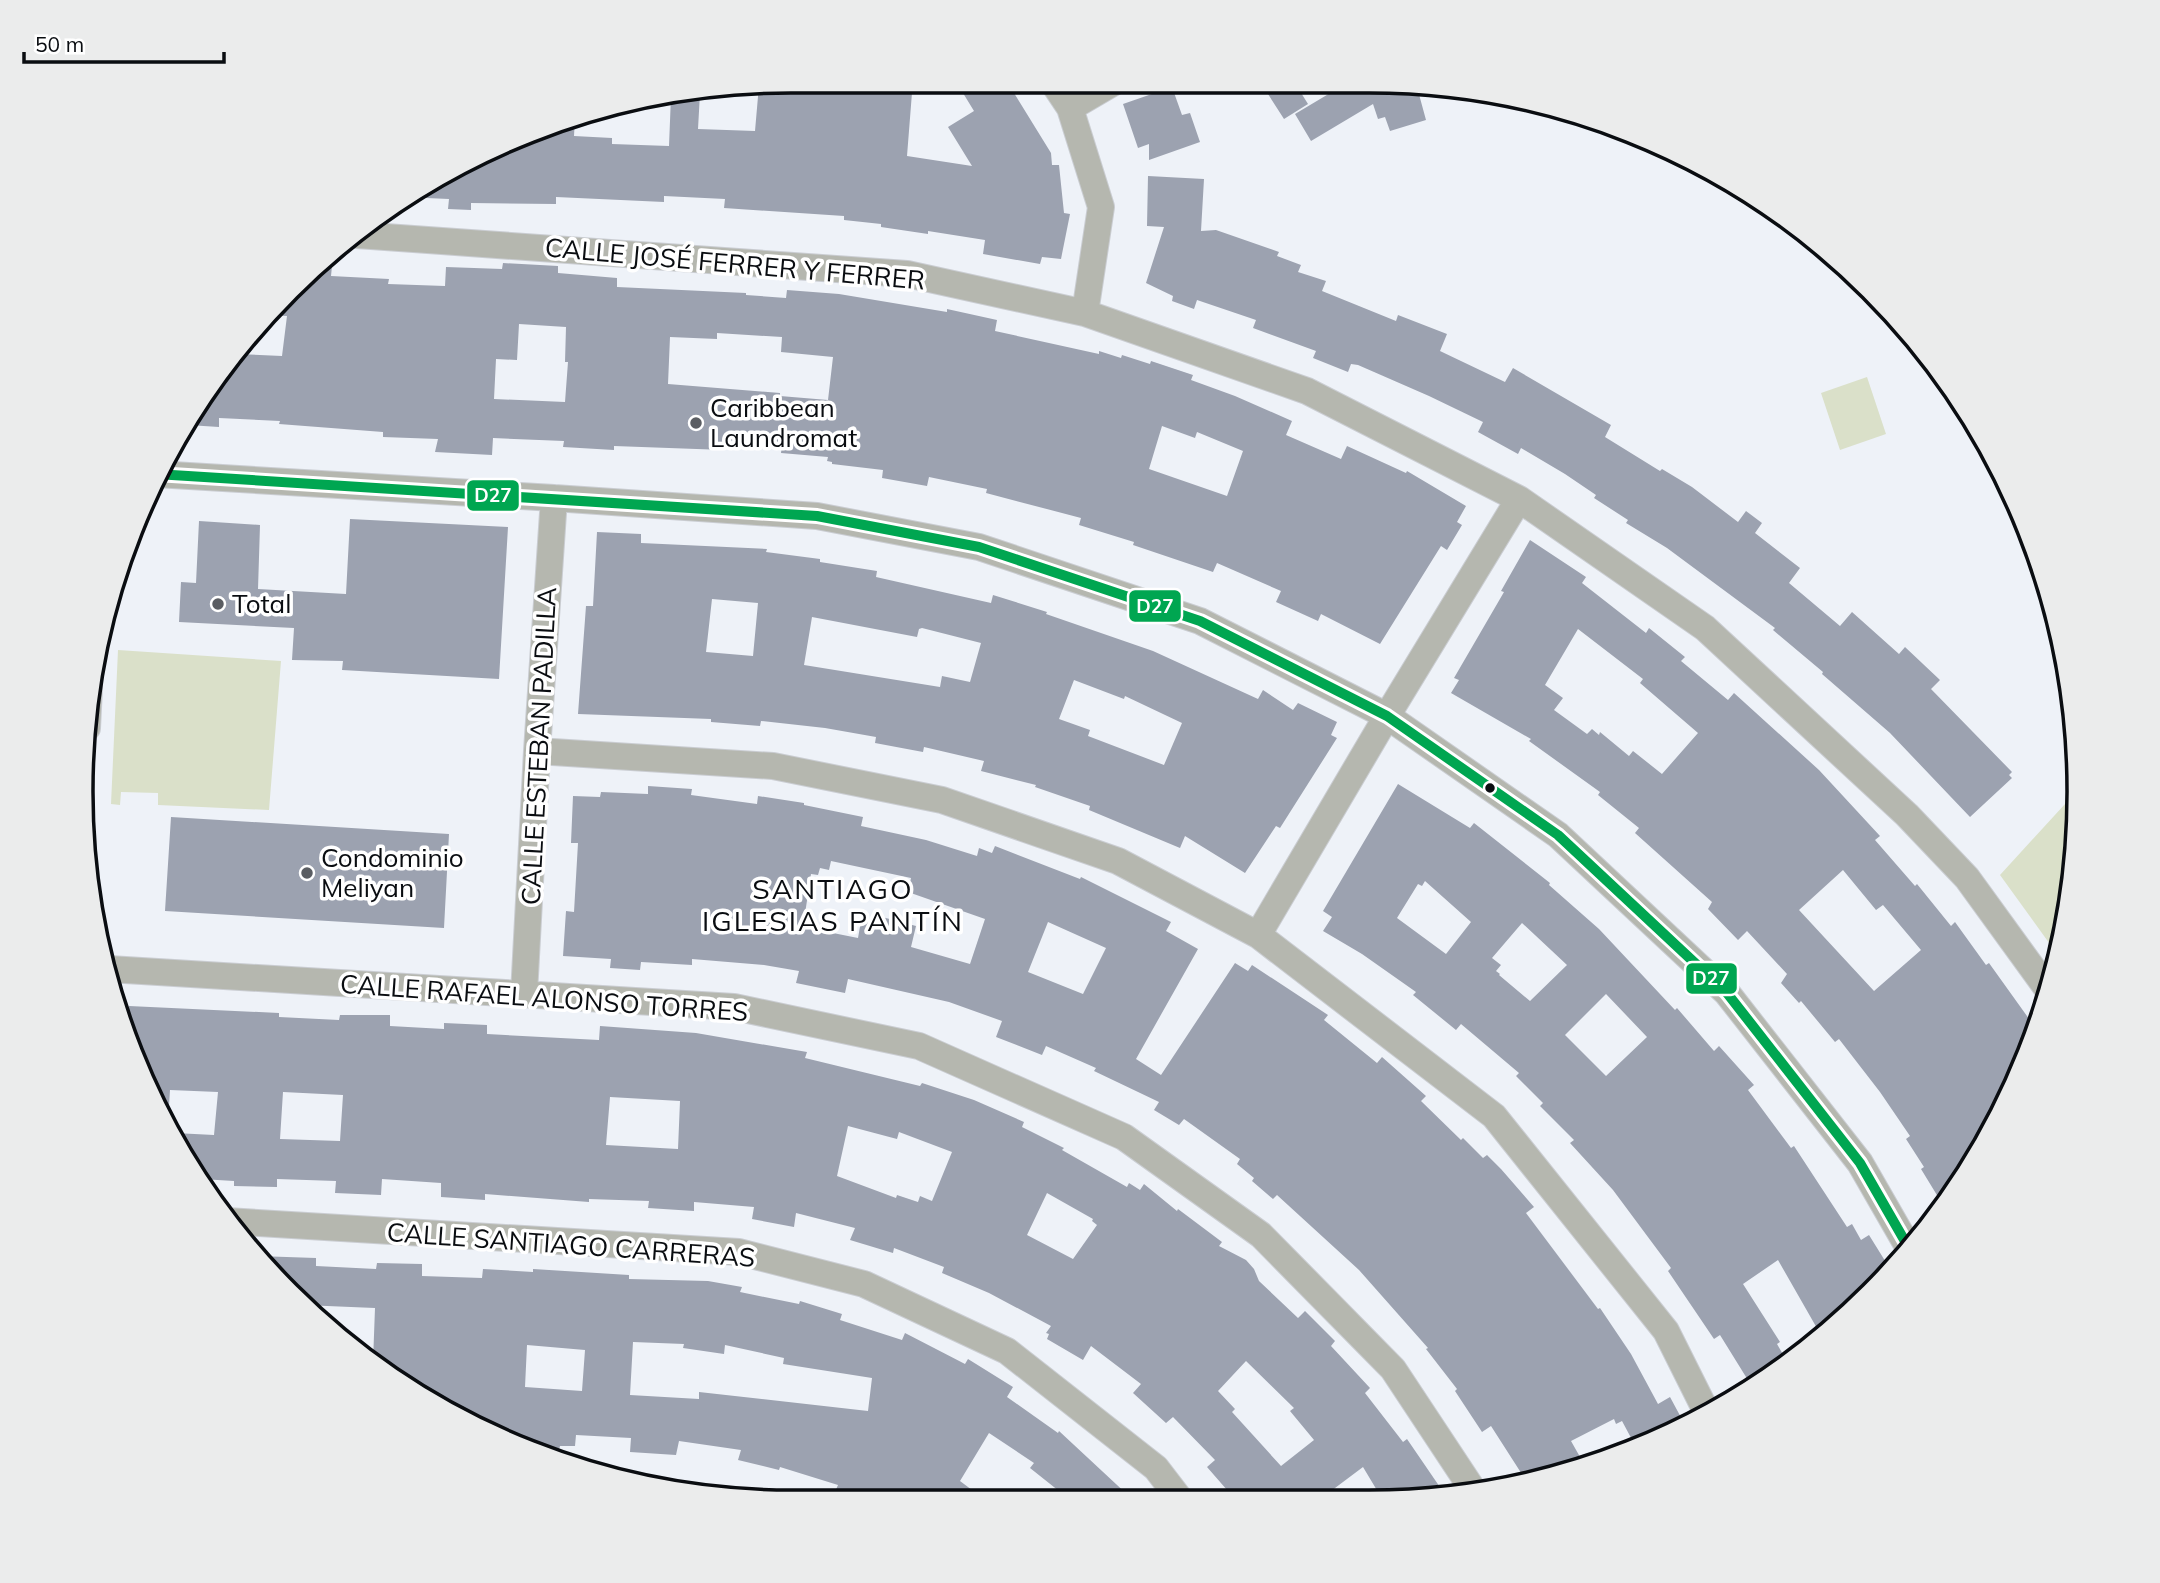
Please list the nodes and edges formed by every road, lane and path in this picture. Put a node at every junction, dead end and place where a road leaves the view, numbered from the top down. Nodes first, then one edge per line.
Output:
1 (1060, 93) edge
2 (1095, 93) edge
3 (1070, 108) junction
4 (368, 236) edge
5 (1085, 313) junction
6 (169, 475) edge
7 (554, 498) junction
8 (1519, 499) junction
9 (1387, 716) junction
10 (537, 751) junction
11 (1258, 934) junction
12 (117, 970) edge
13 (2041, 980) edge
14 (524, 994) junction
15 (241, 1222) edge
16 (1904, 1240) edge
17 (1703, 1405) edge
18 (1468, 1483) edge
19 (1174, 1490) edge

1 - 3 street
2 - 3 street
3 - 5 street
4 - 5 street, CALLE JOSÉ FERRER Y FERRER
5 - 8 street, CALLE JOSÉ FERRER Y FERRER
6 - 7 street
7 - 9 street
7 - 10 street, CALLE ESTEBAN PADILLA
8 - 9 street
8 - 13 street, CALLE JOSÉ FERRER Y FERRER
9 - 11 street
9 - 16 street
10 - 11 street
10 - 14 street, CALLE ESTEBAN PADILLA
11 - 17 street
12 - 14 street, CALLE RAFAEL ALONSO TORRES
14 - 18 street, CALLE RAFAEL ALONSO TORRES
15 - 19 street, CALLE SANTIAGO CARRERAS

